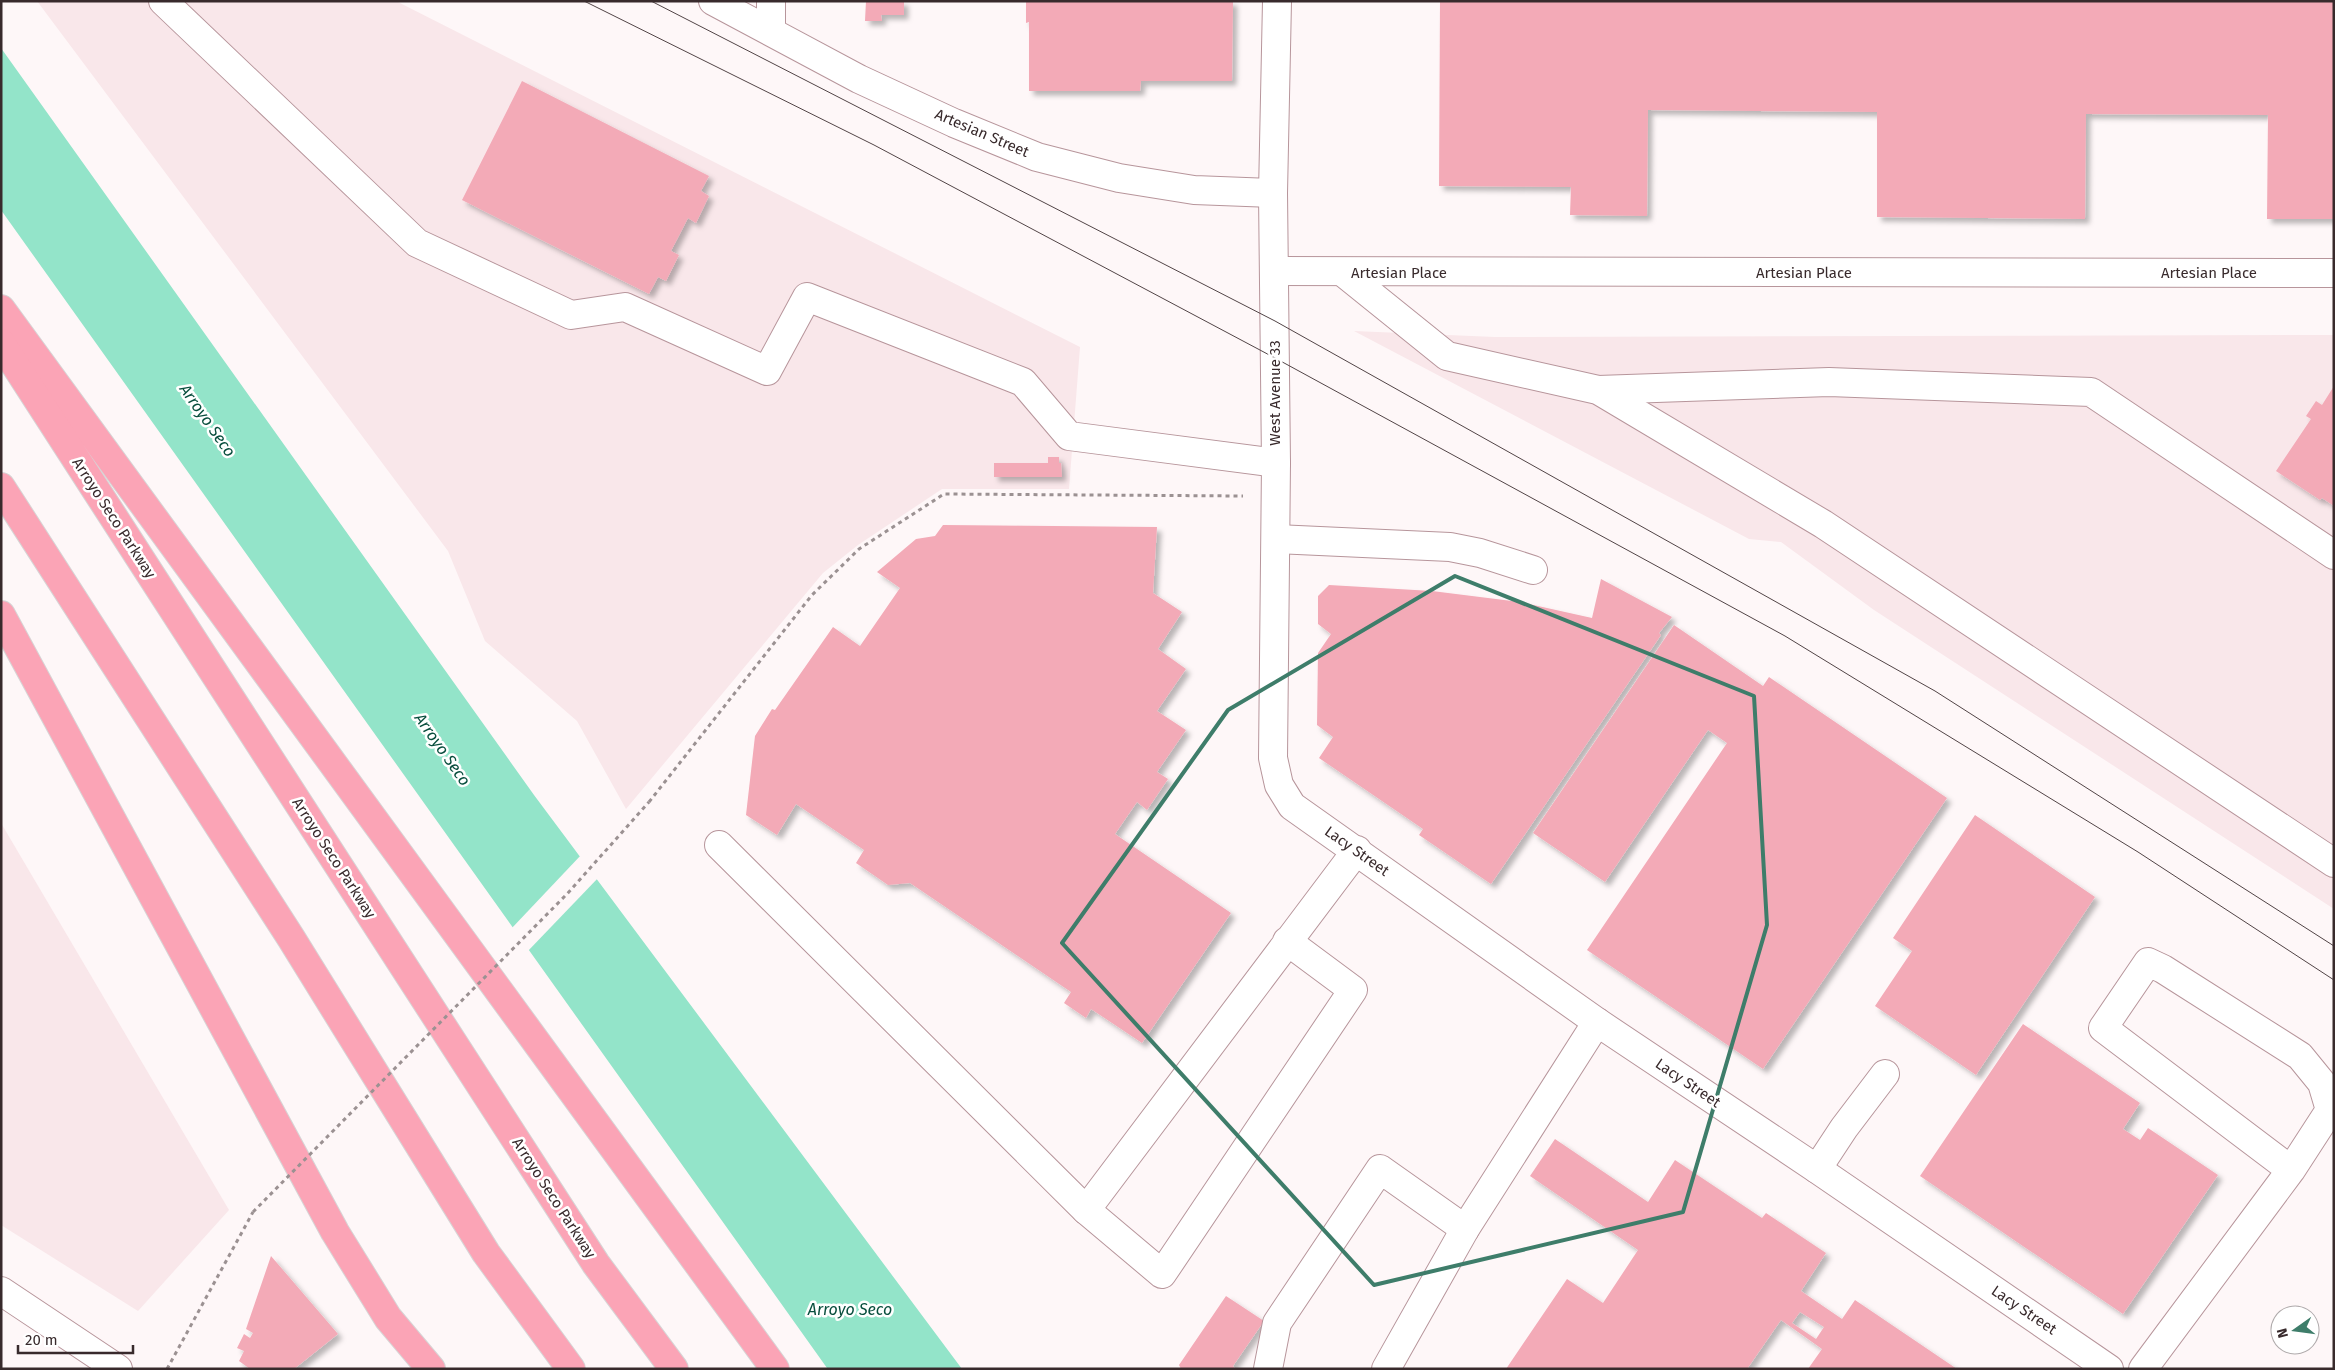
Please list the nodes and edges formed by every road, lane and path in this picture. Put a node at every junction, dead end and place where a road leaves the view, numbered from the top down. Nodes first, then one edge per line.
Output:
1 (163, 1) edge
2 (713, 1) edge
3 (771, 1) edge
4 (1277, 1) edge
5 (771, 31) junction
6 (1273, 193) junction
7 (1274, 271) junction
8 (1344, 273) junction
9 (2334, 274) edge
10 (1, 308) edge
11 (1, 343) edge
12 (1598, 390) junction
13 (1276, 463) junction
14 (1, 487) edge
15 (1276, 497) junction
16 (1276, 539) junction
17 (2334, 555) edge
18 (1533, 570) dead end
19 (1, 615) edge
20 (1279, 785) joint
21 (719, 845) dead end
22 (1357, 850) junction
23 (2334, 863) edge
24 (1287, 941) junction
25 (1597, 1022) junction
26 (1885, 1074) dead end
27 (2294, 1165) junction
28 (1817, 1169) junction
29 (1086, 1210) junction
30 (1465, 1229) junction
31 (1, 1291) edge
32 (118, 1369) edge
33 (166, 1369) edge
34 (431, 1369) edge
35 (571, 1369) edge
36 (674, 1369) edge
37 (775, 1369) edge
38 (1268, 1369) edge
39 (1386, 1369) edge
40 (2109, 1369) edge
41 (2143, 1369) edge

1 - 13 street
2 - 5 street, Artesian Street
3 - 5 street
4 - 6 street, West Avenue 33
5 - 6 street, Artesian Street
6 - 7 street, West Avenue 33
7 - 8 street, Artesian Place
7 - 13 street, West Avenue 33
8 - 9 street, Artesian Place
8 - 12 street
10 - 37 highway
11 - 36 highway, Arroyo Seco Parkway
12 - 17 street
12 - 23 street
13 - 15 street, West Avenue 33
14 - 35 highway
15 - 16 street, West Avenue 33
15 - 33 path, bridge
16 - 18 street
16 - 20 street, West Avenue 33
19 - 34 highway
20 - 22 street, Lacy Street
21 - 29 street
22 - 24 street
22 - 25 street, Lacy Street
24 - 29 street
24 - 29 street
25 - 28 street, Lacy Street
25 - 30 street
26 - 28 street
27 - 27 street
27 - 41 street
28 - 40 street, Lacy Street
30 - 38 street
30 - 39 street
31 - 32 street

